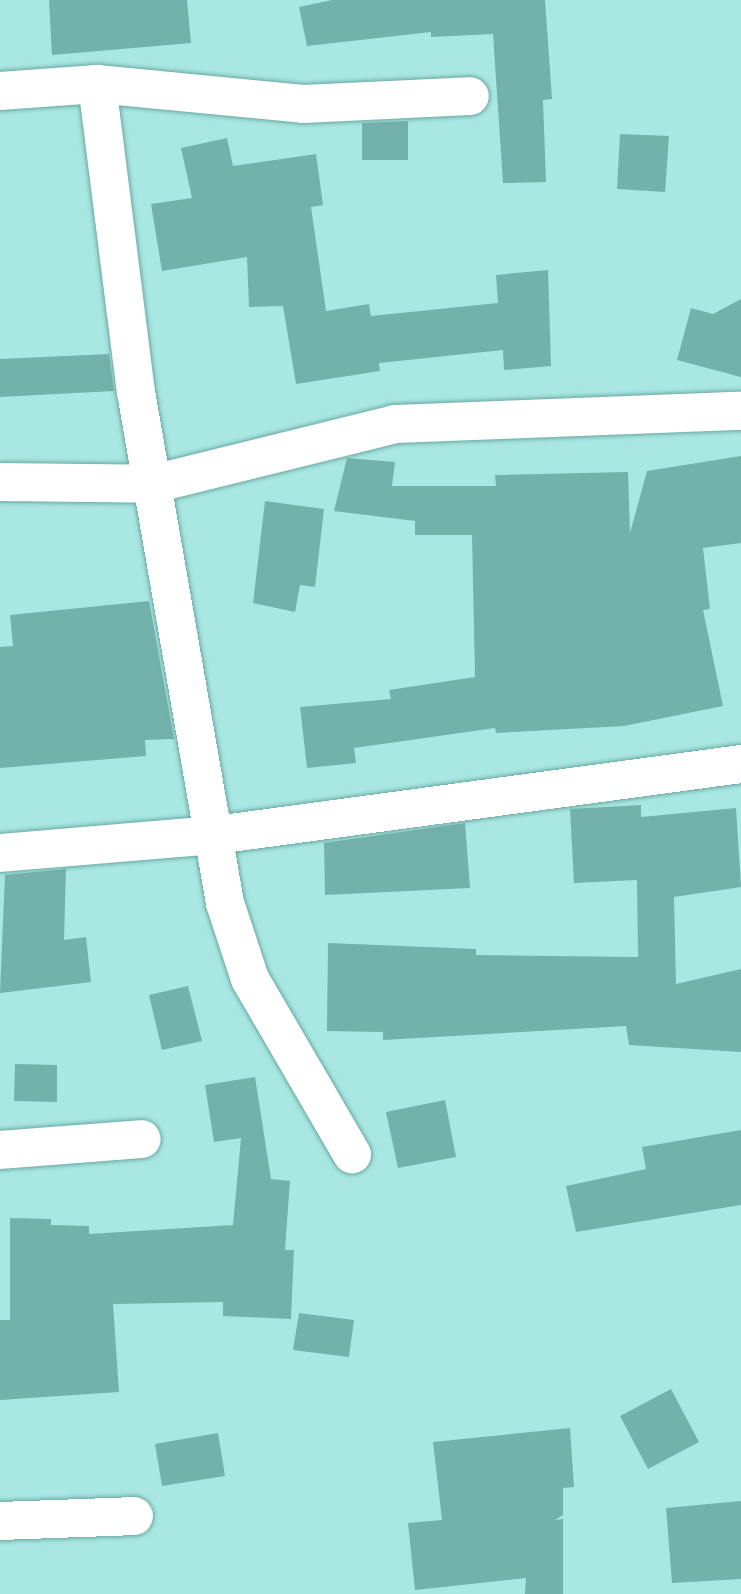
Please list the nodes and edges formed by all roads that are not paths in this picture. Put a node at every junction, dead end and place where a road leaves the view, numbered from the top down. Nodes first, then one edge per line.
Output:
1 (97, 84) junction
2 (0, 91) edge
3 (470, 96) dead end
4 (741, 411) edge
5 (0, 482) edge
6 (153, 484) junction
7 (741, 764) edge
8 (216, 835) junction
9 (0, 853) edge
10 (142, 1139) dead end
11 (0, 1150) edge
12 (352, 1154) dead end
13 (134, 1516) dead end
14 (0, 1521) edge

1 - 2 street
1 - 3 street
1 - 6 street
4 - 6 street
5 - 6 street
6 - 8 street
7 - 8 street
8 - 9 street
8 - 12 street
10 - 11 street
13 - 14 street

